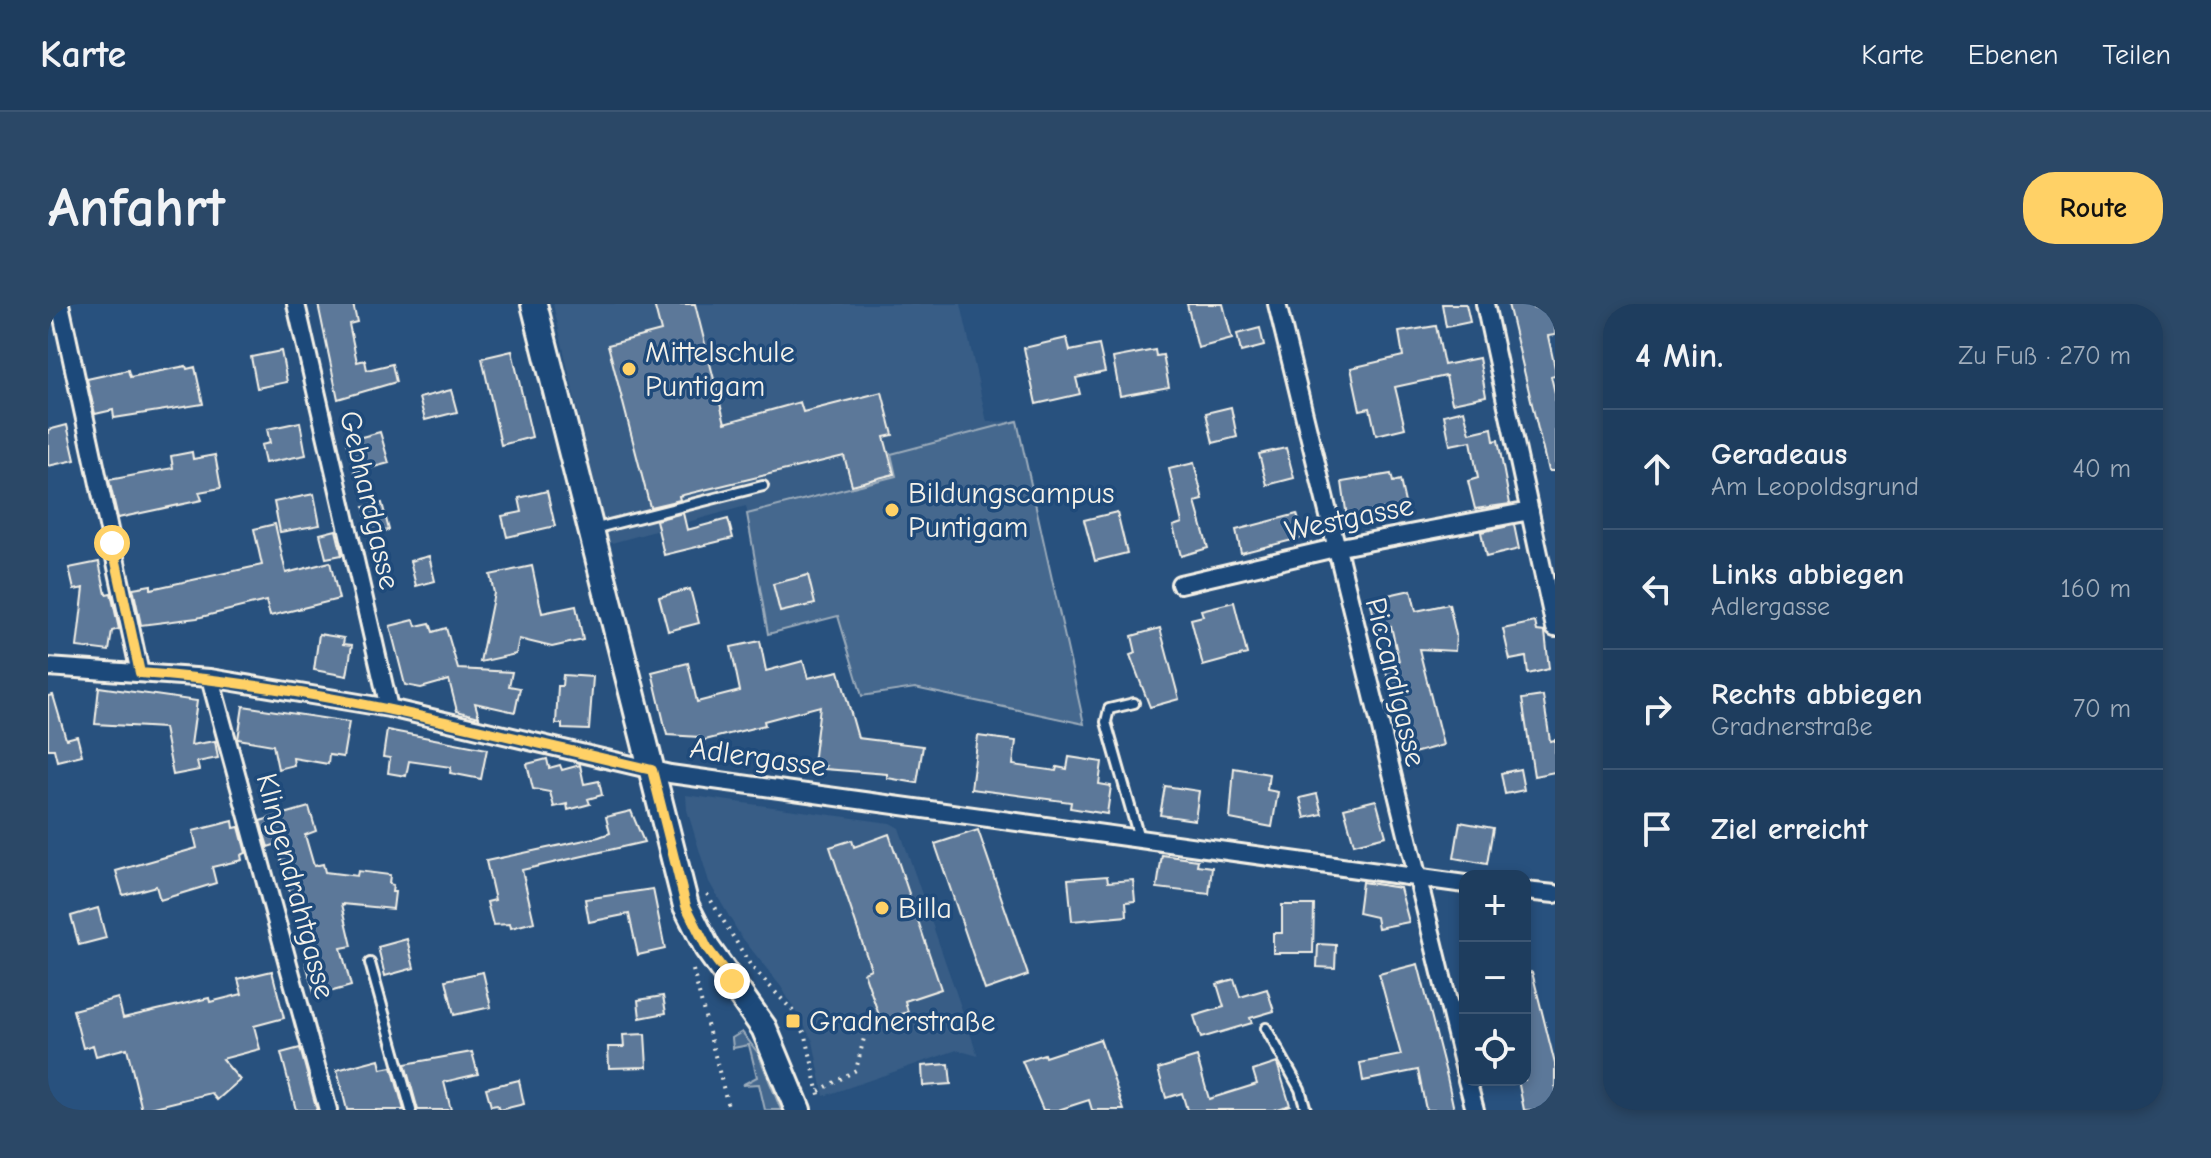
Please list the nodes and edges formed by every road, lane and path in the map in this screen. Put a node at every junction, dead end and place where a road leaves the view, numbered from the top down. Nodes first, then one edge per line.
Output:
1 (60, 304) edge
2 (296, 304) edge
3 (534, 304) edge
4 (1277, 304) edge
5 (1485, 304) edge
6 (763, 486) dead end
7 (1530, 511) junction
8 (592, 529) junction
9 (1335, 548) junction
10 (1180, 584) dead end
11 (1555, 628) edge
12 (48, 667) edge
13 (140, 673) junction
14 (210, 678) junction
15 (1134, 703) dead end
16 (389, 708) junction
17 (652, 770) junction
18 (1139, 839) junction
19 (1415, 878) junction
20 (1459, 883) edge
21 (705, 889) dead end
22 (1531, 892) edge
23 (1555, 894) edge
24 (707, 948) junction
25 (370, 963) dead end
26 (1266, 1028) dead end
27 (864, 1038) dead end
28 (1459, 1048) edge
29 (1469, 1086) edge
30 (819, 1091) junction
31 (810, 1109) edge
32 (328, 1110) edge
33 (411, 1110) edge
34 (729, 1110) edge
35 (1306, 1110) edge
36 (1475, 1110) edge

1 - 13 street
2 - 16 street, Gebhardgasse
3 - 8 main road
4 - 9 street, Piccardigasse
5 - 7 street
6 - 8 lane
7 - 9 street, Westgasse
7 - 11 street
8 - 17 main road
9 - 10 street, Westgasse
9 - 19 street, Piccardigasse
12 - 13 street, Adlergasse
13 - 14 street, Adlergasse
14 - 16 street, Adlergasse
14 - 32 street, Klingendrahtgasse
15 - 18 lane
16 - 17 street, Adlergasse
17 - 18 street, Adlergasse
17 - 24 main road
18 - 19 street, Adlergasse
19 - 20 street, Adlergasse
19 - 28 street, Piccardigasse
21 - 30 path
22 - 23 street
24 - 31 main road
24 - 34 path
25 - 33 lane
26 - 35 lane
27 - 30 path
29 - 36 street
30 - 31 path

